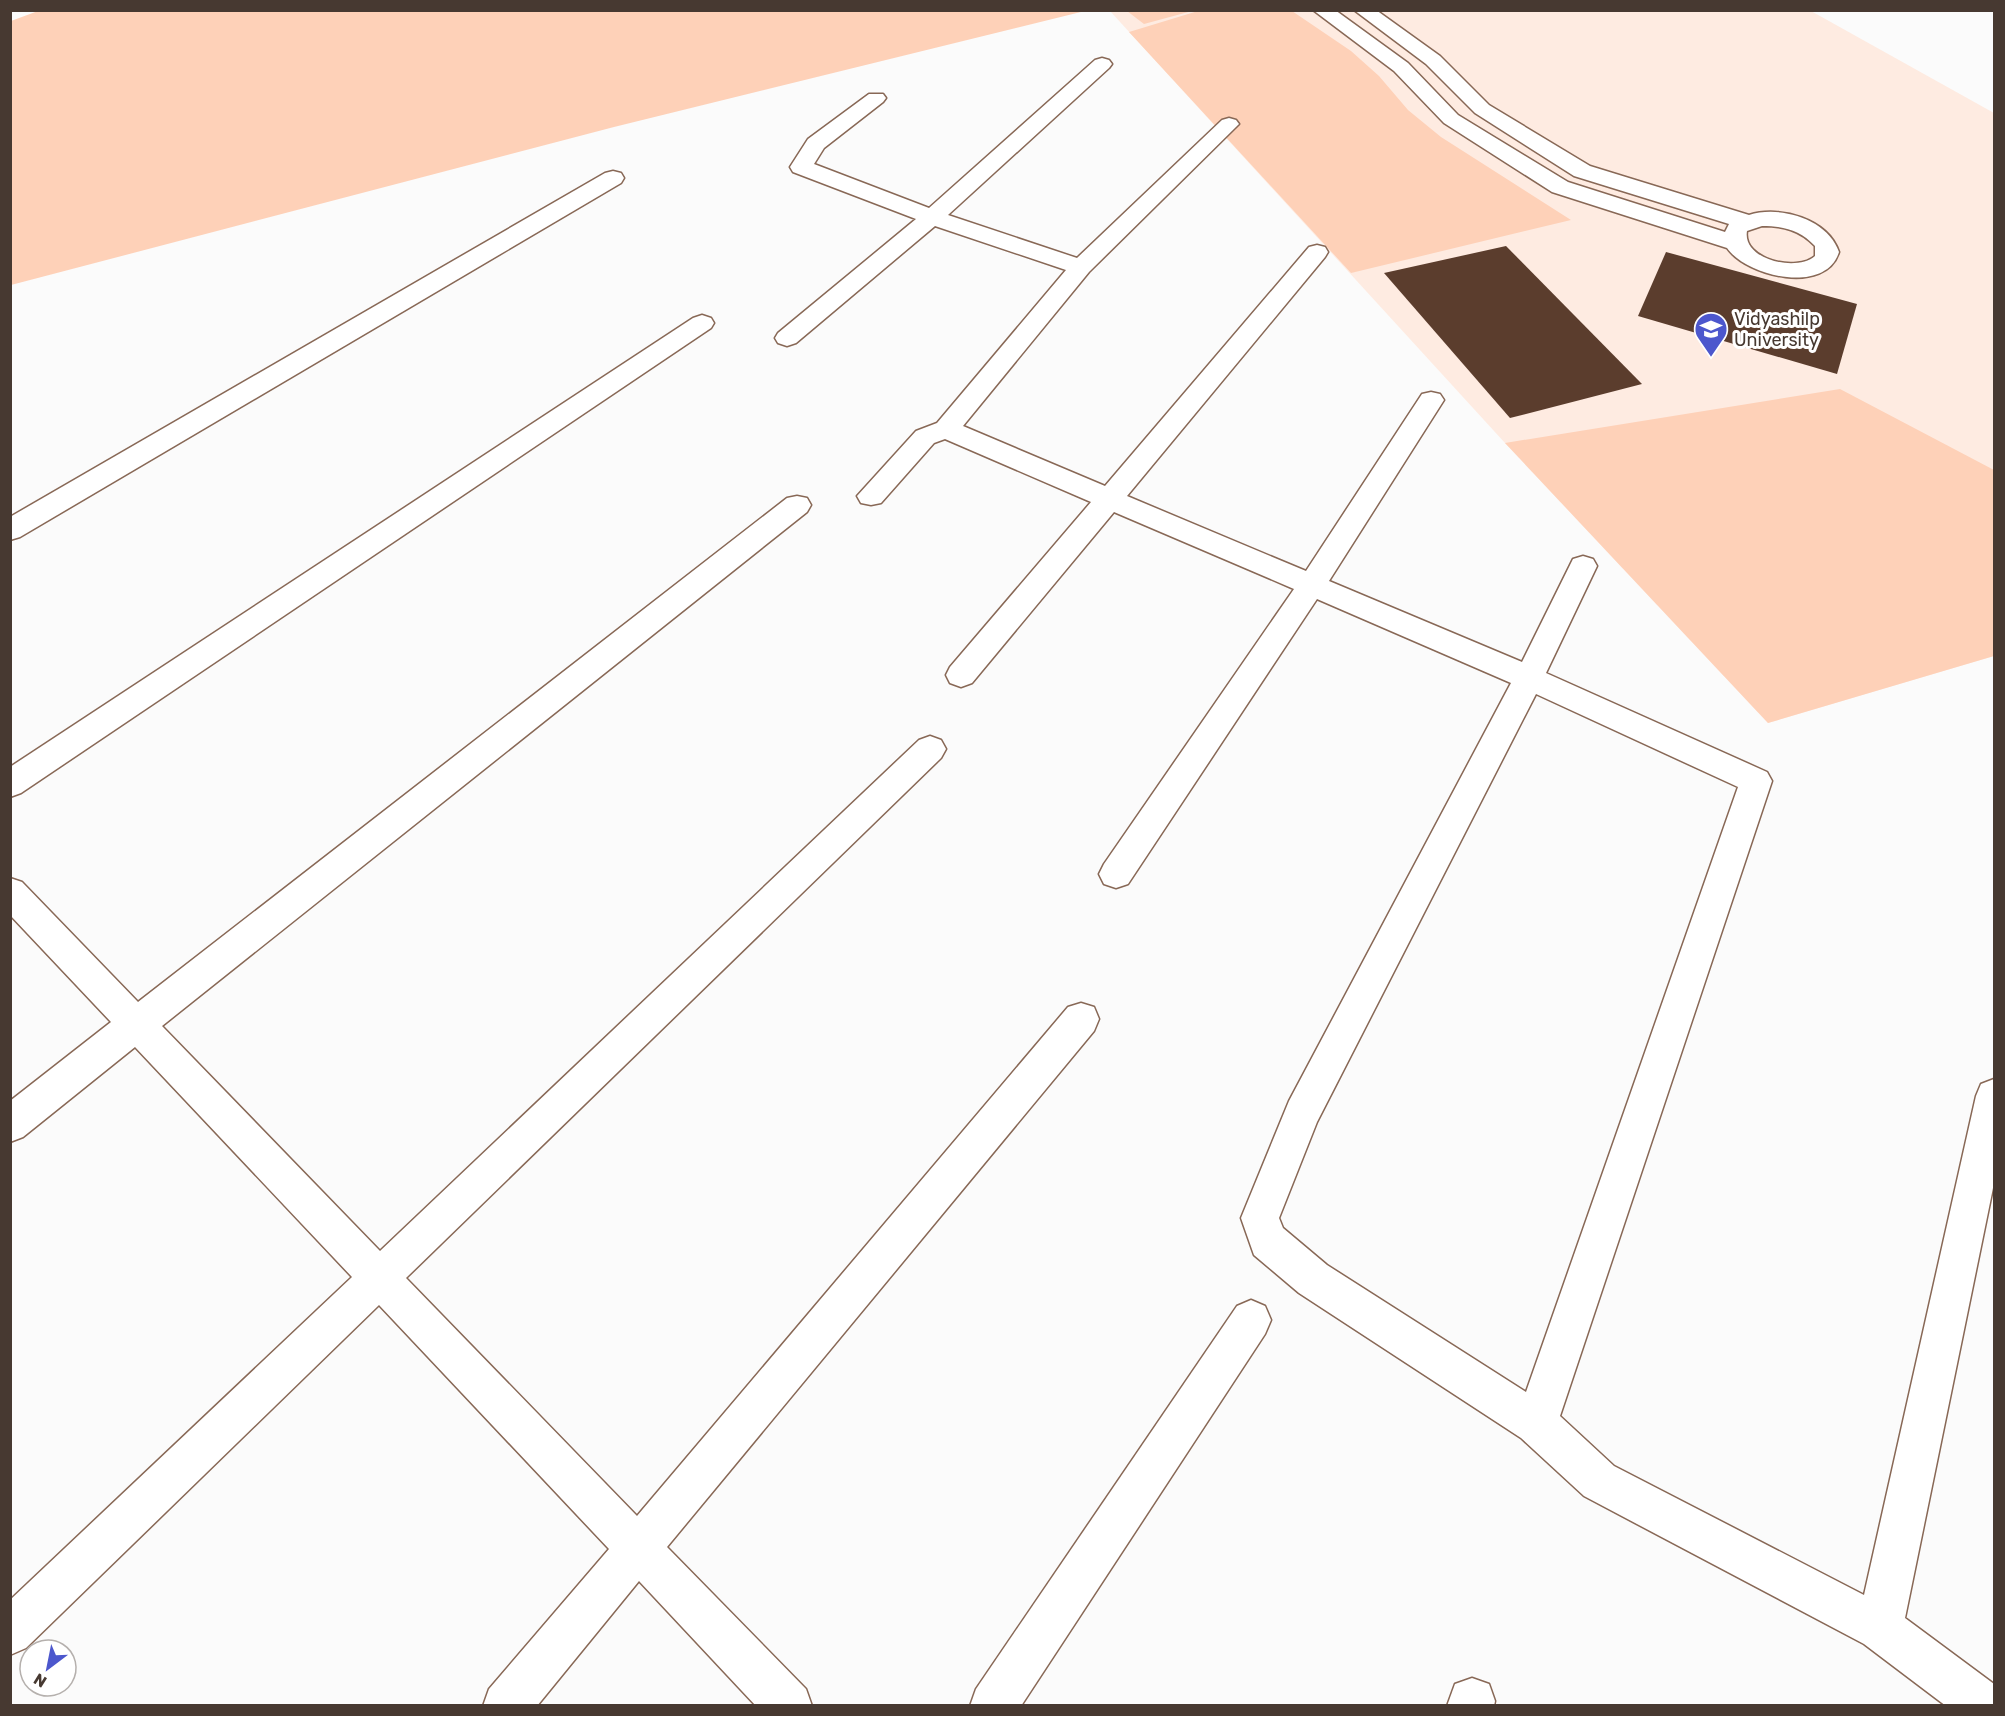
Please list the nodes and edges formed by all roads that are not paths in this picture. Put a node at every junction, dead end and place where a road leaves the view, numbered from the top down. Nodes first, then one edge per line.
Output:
1 (1322, 10) edge
2 (1363, 10) edge
3 (1102, 64) dead end
4 (876, 98) dead end
5 (1229, 124) dead end
6 (613, 178) dead end
7 (932, 217) junction
8 (1747, 222) junction
9 (1735, 243) junction
10 (1317, 252) dead end
11 (1081, 267) junction
12 (702, 323) dead end
13 (787, 338) dead end
14 (1431, 400) dead end
15 (946, 429) junction
16 (871, 496) dead end
17 (1107, 500) junction
18 (797, 504) dead end
19 (10, 530) edge
20 (1582, 566) dead end
21 (1311, 586) junction
22 (961, 675) dead end
23 (1529, 678) junction
24 (930, 749) dead end
25 (10, 784) edge
26 (1116, 874) dead end
27 (10, 892) edge
28 (1081, 1020) dead end
29 (137, 1024) junction
30 (1995, 1096) edge
31 (10, 1124) edge
32 (380, 1278) junction
33 (1251, 1320) dead end
34 (1536, 1423) junction
35 (638, 1548) junction
36 (1880, 1628) junction
37 (10, 1632) edge
38 (506, 1706) edge
39 (789, 1706) edge
40 (993, 1706) edge
41 (1985, 1706) edge

1 - 9 street
2 - 8 street
3 - 7 street
4 - 7 street
5 - 11 street
6 - 19 street
7 - 11 street
7 - 13 street
8 - 9 street
8 - 9 street
10 - 17 street
11 - 15 street
12 - 25 street
14 - 21 street
15 - 16 street
15 - 17 street
17 - 21 street
17 - 22 street
18 - 29 street
20 - 23 street
21 - 23 street
21 - 26 street
23 - 34 street
23 - 34 street
24 - 32 street
27 - 29 street
28 - 35 street
29 - 31 street
29 - 32 street
30 - 36 street
32 - 35 street
32 - 37 street
33 - 40 street
34 - 36 street
35 - 38 street
35 - 39 street
36 - 41 street

